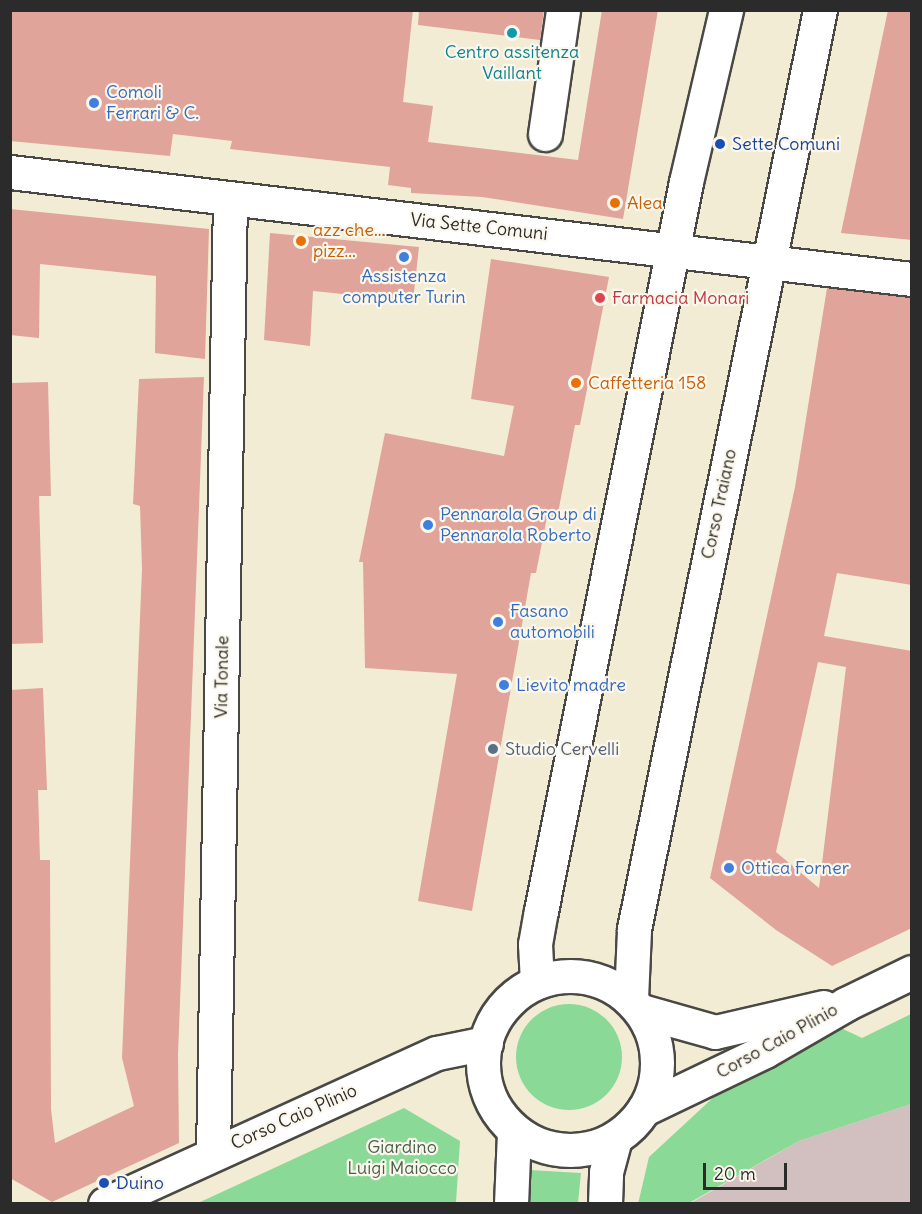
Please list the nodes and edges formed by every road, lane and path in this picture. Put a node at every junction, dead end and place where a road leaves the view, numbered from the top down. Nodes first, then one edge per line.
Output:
1 (563, 10) edge
2 (726, 10) edge
3 (820, 10) edge
4 (545, 134) dead end
5 (10, 172) edge
6 (230, 200) junction
7 (672, 252) junction
8 (769, 262) junction
9 (912, 279) edge
10 (912, 972) edge
11 (537, 982) junction
12 (846, 1004) junction
13 (636, 1005) junction
14 (486, 1043) junction
15 (644, 1109) junction
16 (514, 1131) junction
17 (615, 1138) junction
18 (213, 1153) junction
19 (105, 1203) edge
20 (511, 1203) edge
21 (605, 1203) edge

1 - 4 street
2 - 7 street
3 - 8 street, Corso Traiano
5 - 6 street, Via Sette Comuni
6 - 7 street, Via Sette Comuni
6 - 18 street, Via Tonale
7 - 8 street, Via Sette Comuni
7 - 11 street
8 - 9 street, Via Sette Comuni
8 - 13 street, Corso Traiano
10 - 12 street, Corso Caio Plinio
11 - 13 street
11 - 14 street
12 - 13 street, Corso Caio Plinio
12 - 15 street, Corso Caio Plinio
13 - 15 street
14 - 16 street
14 - 18 street, Corso Caio Plinio
15 - 17 street
16 - 17 street
16 - 20 street
17 - 21 street
18 - 19 street, Corso Caio Plinio

